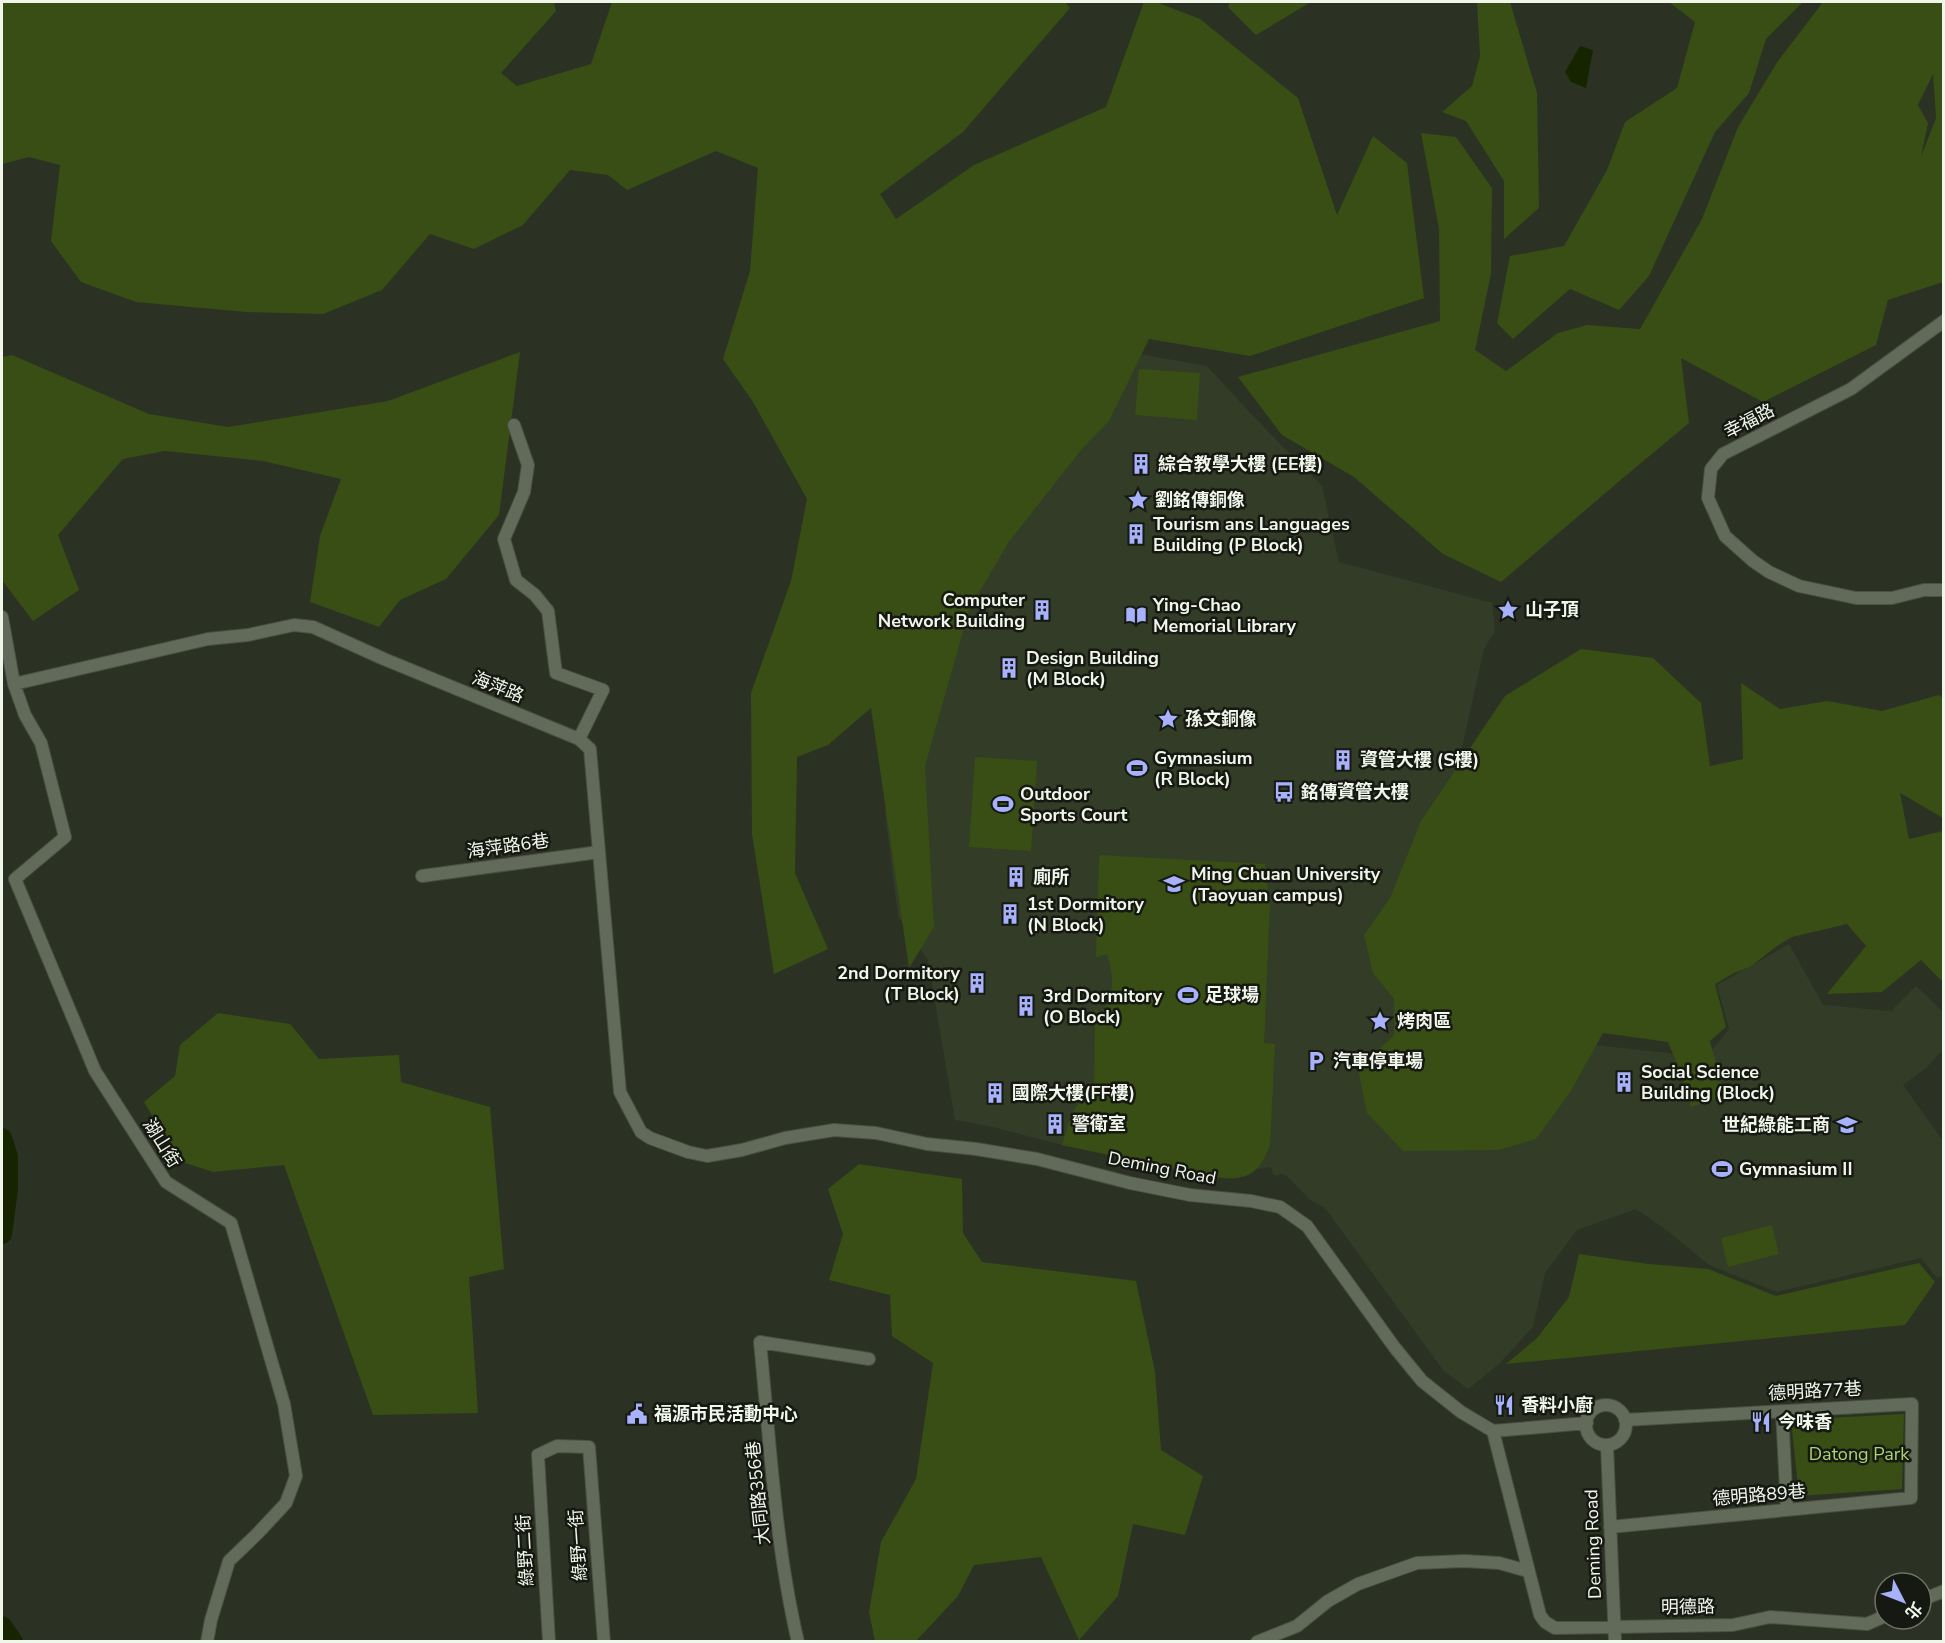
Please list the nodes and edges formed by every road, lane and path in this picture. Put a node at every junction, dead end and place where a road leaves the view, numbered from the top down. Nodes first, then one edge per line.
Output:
1 (1944, 321) edge
2 (514, 425) dead end
3 (1944, 590) edge
4 (2, 617) edge
5 (14, 684) junction
6 (579, 739) junction
7 (599, 852) junction
8 (422, 876) dead end
9 (869, 1359) dead end
10 (1782, 1411) junction
11 (1625, 1420) junction
12 (1587, 1423) junction
13 (1493, 1431) junction
14 (1607, 1445) junction
15 (538, 1455) joint
16 (1911, 1498) joint
17 (1787, 1510) junction
18 (1610, 1527) junction
19 (1528, 1570) junction
20 (1873, 1621) edge
21 (1614, 1627) junction
22 (207, 1641) edge
23 (549, 1641) edge
24 (604, 1641) edge
25 (798, 1641) edge
26 (1257, 1641) edge
27 (1615, 1641) edge

1 - 3 street, 幸福路
2 - 6 street
4 - 5 street
5 - 6 street, 海萍路
5 - 22 street, 湖山街
6 - 7 street
7 - 8 street, 海萍路6巷
7 - 13 street, Deming Road
9 - 25 street, 大同路356巷
10 - 11 street, 德明路77巷
10 - 16 street, 德明路77巷
10 - 17 street
11 - 12 street
11 - 14 street
12 - 13 street
12 - 14 street
13 - 19 street, 明德路
14 - 18 street, Deming Road
15 - 23 street, 綠野二街
15 - 24 street, 綠野一街
16 - 17 street, 德明路89巷
17 - 18 street, 德明路89巷
18 - 21 street, Deming Road
19 - 21 street, 明德路
19 - 26 street
20 - 21 street, 明德路
21 - 27 street, Deming Road

